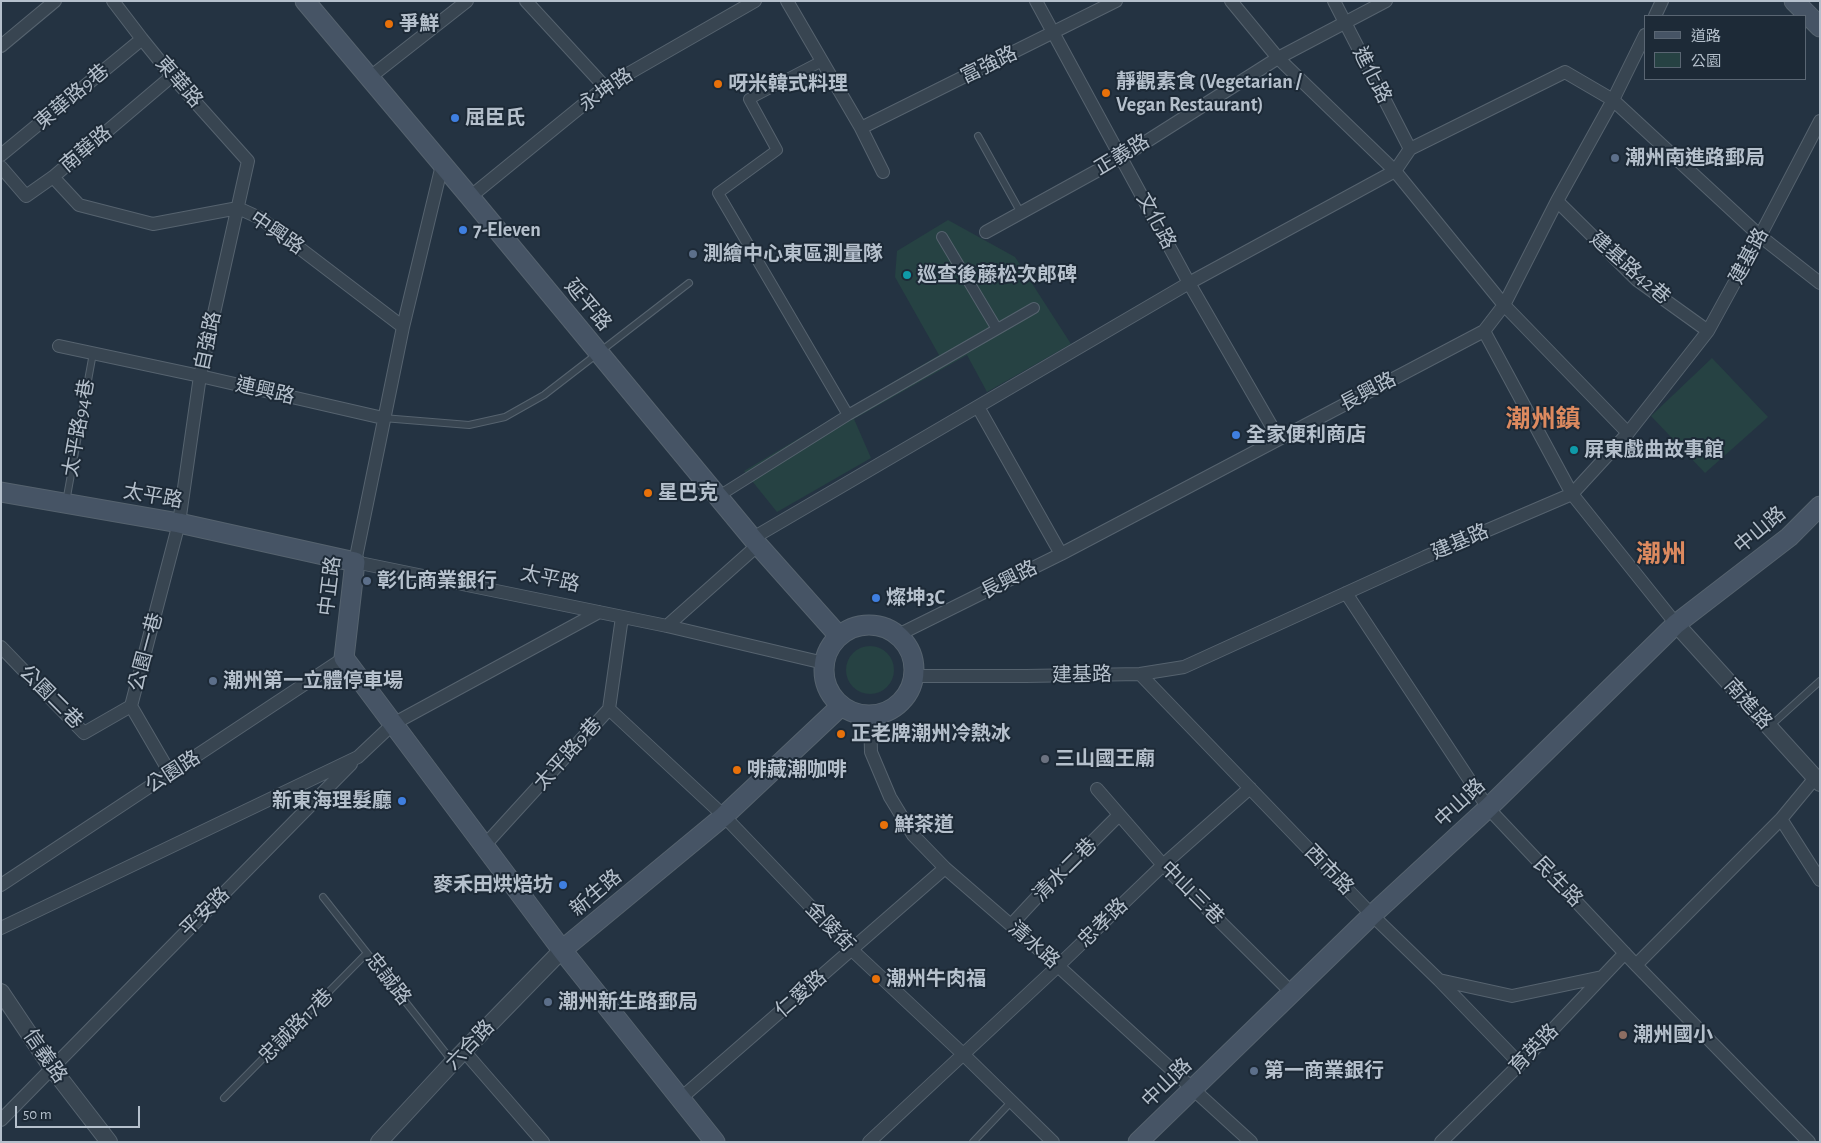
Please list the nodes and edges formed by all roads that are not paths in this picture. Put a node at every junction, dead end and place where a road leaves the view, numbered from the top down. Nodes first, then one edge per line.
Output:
1 (55, 1) edge
2 (114, 1) edge
3 (305, 1) edge
4 (467, 1) edge
5 (526, 1) edge
6 (787, 1) edge
7 (1036, 1) edge
8 (1116, 1) edge
9 (1231, 1) edge
10 (1334, 1) edge
11 (1386, 1) edge
12 (1662, 1) edge
13 (1794, 1) edge
14 (753, 2) edge
15 (1655, 15) edge
16 (1346, 23) junction
17 (1820, 28) edge
18 (1054, 33) junction
19 (1644, 37) edge
20 (142, 39) junction
21 (1, 46) edge
22 (1278, 58) junction
23 (822, 60) junction
24 (172, 76) junction
25 (369, 78) junction
26 (605, 87) junction
27 (1613, 100) junction
28 (1820, 121) edge
29 (861, 128) junction
30 (978, 136) dead end
31 (1410, 149) junction
32 (1, 156) edge
33 (1122, 157) junction
34 (248, 161) joint
35 (442, 164) junction
36 (1, 167) edge
37 (1395, 171) junction
38 (883, 172) dead end
39 (54, 177) junction
40 (470, 197) junction
41 (1557, 201) junction
42 (238, 208) junction
43 (1021, 212) junction
44 (986, 232) dead end
45 (1760, 236) junction
46 (942, 237) dead end
47 (689, 283) dead end
48 (1189, 283) junction
49 (1820, 283) edge
50 (1504, 305) junction
51 (1034, 308) dead end
52 (403, 327) junction
53 (997, 329) junction
54 (1484, 331) junction
55 (1708, 331) junction
56 (59, 346) dead end
57 (93, 353) junction
58 (599, 354) junction
59 (200, 376) junction
60 (978, 407) junction
61 (848, 415) junction
62 (383, 418) junction
63 (1628, 433) junction
64 (1279, 440) junction
65 (1, 492) edge
66 (1572, 494) junction
67 (719, 496) junction
68 (66, 503) junction
69 (1820, 506) edge
70 (179, 523) junction
71 (755, 541) junction
72 (1061, 554) junction
73 (355, 562) junction
74 (1346, 593) junction
75 (600, 612) junction
76 (622, 617) junction
77 (1676, 624) junction
78 (667, 626) junction
79 (898, 635) junction
80 (839, 636) junction
81 (1, 647) edge
82 (344, 658) junction
83 (824, 663) junction
84 (1140, 674) junction
85 (915, 676) junction
86 (1820, 681) edge
87 (131, 706) junction
88 (841, 706) junction
89 (609, 709) junction
90 (870, 716) junction
91 (393, 724) junction
92 (1769, 727) junction
93 (358, 757) junction
94 (170, 774) junction
95 (1818, 781) edge
96 (1250, 788) junction
97 (1097, 789) dead end
98 (1488, 808) junction
99 (1120, 815) junction
100 (724, 816) junction
101 (1782, 819) junction
102 (484, 846) junction
103 (1163, 865) junction
104 (945, 868) junction
105 (1820, 880) edge
106 (1, 885) edge
107 (323, 897) dead end
108 (1372, 915) junction
109 (1011, 925) junction
110 (1, 928) edge
111 (562, 950) junction
112 (852, 950) junction
113 (367, 953) junction
114 (1625, 953) junction
115 (1636, 964) junction
116 (1058, 966) junction
117 (1602, 977) junction
118 (1439, 980) junction
119 (1, 992) edge
120 (1292, 993) junction
121 (964, 1055) junction
122 (459, 1056) junction
123 (1520, 1064) junction
124 (52, 1068) junction
125 (1194, 1089) junction
126 (224, 1098) dead end
127 (680, 1099) junction
128 (1011, 1102) junction
129 (1, 1120) edge
130 (710, 1140) edge
131 (109, 1142) edge
132 (378, 1142) edge
133 (543, 1142) edge
134 (869, 1142) edge
135 (973, 1142) edge
136 (1053, 1142) edge
137 (1138, 1142) edge
138 (1251, 1142) edge
139 (1441, 1142) edge
140 (1809, 1142) edge

1 - 21 street
2 - 20 street, 東華路
3 - 25 main road, 延平路
4 - 25 street
5 - 26 street
6 - 23 street
7 - 18 street, 文化路
8 - 18 street, 富強路
9 - 22 street
10 - 16 street, 進化路
11 - 16 street, 正義路
12 - 15 street
13 - 17 main road
14 - 26 street, 永坤路
16 - 22 street, 正義路
16 - 31 street, 進化路
18 - 29 street, 富強路
18 - 33 street, 文化路
19 - 27 street, 長興路
20 - 24 street, 東華路
20 - 32 street, 東華路9巷
22 - 33 street, 正義路
22 - 37 street
23 - 29 street
23 - 61 street
24 - 34 street, 東華路
24 - 39 street, 南華路
25 - 35 main road, 延平路
26 - 40 street, 永坤路
27 - 31 street
27 - 41 street, 長興路
27 - 45 street
28 - 45 street, 建基路
29 - 38 street
30 - 43 lane
31 - 37 street
33 - 43 street, 正義路
33 - 48 street, 文化路
34 - 42 street, 自強路
35 - 40 main road, 延平路
35 - 52 street, 中正路
36 - 39 street, 南華路
37 - 48 street
37 - 50 street
39 - 42 street, 中興路
40 - 58 main road, 延平路
41 - 50 street, 長興路
41 - 55 street, 建基路42巷
42 - 52 street, 中興路
42 - 59 street, 自強路
43 - 44 street, 正義路
45 - 49 street
45 - 55 street, 建基路
46 - 53 street
47 - 58 lane
48 - 60 street
48 - 64 street, 文化路
50 - 54 street, 長興路
50 - 63 street
51 - 53 street
52 - 62 street, 中正路
53 - 61 street
54 - 64 street, 長興路
54 - 66 street
55 - 63 street, 建基路
56 - 57 street, 連興路
57 - 59 street, 連興路
57 - 68 lane, 太平路94巷
58 - 62 lane
58 - 67 main road, 延平路
59 - 62 street, 連興路
59 - 70 street, 自強路
60 - 71 street
60 - 72 street
61 - 67 street
62 - 73 street, 中正路
63 - 66 street, 建基路
64 - 72 street, 長興路
65 - 68 main road, 太平路
66 - 74 street, 建基路
66 - 77 street
67 - 71 main road, 延平路
68 - 70 main road, 太平路
69 - 77 main road, 中山路
70 - 73 main road, 太平路
70 - 87 street, 公園一巷
71 - 78 street
71 - 80 main road, 延平路
72 - 79 street, 長興路
73 - 75 street, 太平路
73 - 82 main road, 中正路
74 - 84 street, 建基路
74 - 98 street, 民生路
75 - 76 street, 太平路
75 - 91 street, 平安路
76 - 78 street, 太平路
76 - 89 street, 太平路9巷
77 - 92 street, 南進路
77 - 98 main road, 中山路
78 - 83 street, 太平路
79 - 80 main road
79 - 85 main road
80 - 83 main road
81 - 87 street, 公園二巷
82 - 91 main road
82 - 94 street, 公園路
83 - 88 main road
84 - 85 street, 建基路
84 - 96 street, 西市路
85 - 90 main road
86 - 92 lane
87 - 94 street, 公園一巷
88 - 90 main road
88 - 100 main road, 新生路
89 - 100 street, 金陵街
89 - 102 street, 太平路9巷
90 - 104 street, 清水路
91 - 93 street, 平安路
91 - 102 main road
92 - 95 street, 南進路
93 - 110 street
93 - 124 street, 平安路
94 - 106 street, 公園路
95 - 101 street
96 - 103 street, 忠孝路
96 - 108 street, 西市路
97 - 99 street, 中山三巷
98 - 108 main road, 中山路
98 - 114 street, 民生路
99 - 103 street, 中山三巷
99 - 109 street, 清水二巷
100 - 111 main road, 新生路
100 - 112 street, 金陵街
101 - 105 street
101 - 115 street
102 - 111 main road
103 - 116 street, 忠孝路
103 - 120 street, 中山三巷
104 - 109 street, 清水路
104 - 112 street, 仁愛路
107 - 113 lane, 忠誠路
108 - 118 street, 西市路
108 - 120 main road, 中山路
109 - 116 street, 清水路
111 - 122 street, 六合路
111 - 127 main road
112 - 121 street, 金陵街
112 - 127 street, 仁愛路
113 - 122 lane, 忠誠路
113 - 126 lane, 忠誠路17巷
114 - 115 street, 民生路
114 - 117 street, 育英路
115 - 140 street, 民生路
116 - 121 street, 忠孝路
116 - 125 street, 清水路
117 - 118 street
117 - 123 street, 育英路
118 - 123 street, 西市路
119 - 124 street, 信義路
120 - 125 main road, 中山路
121 - 128 street, 金陵街
121 - 134 street, 忠孝路
122 - 132 street, 六合路
122 - 133 street
123 - 139 street, 育英路
124 - 129 street, 平安路
124 - 131 street, 信義路
125 - 137 main road, 中山路
125 - 138 street, 清水路
127 - 130 main road
128 - 135 lane
128 - 136 street, 金陵街

